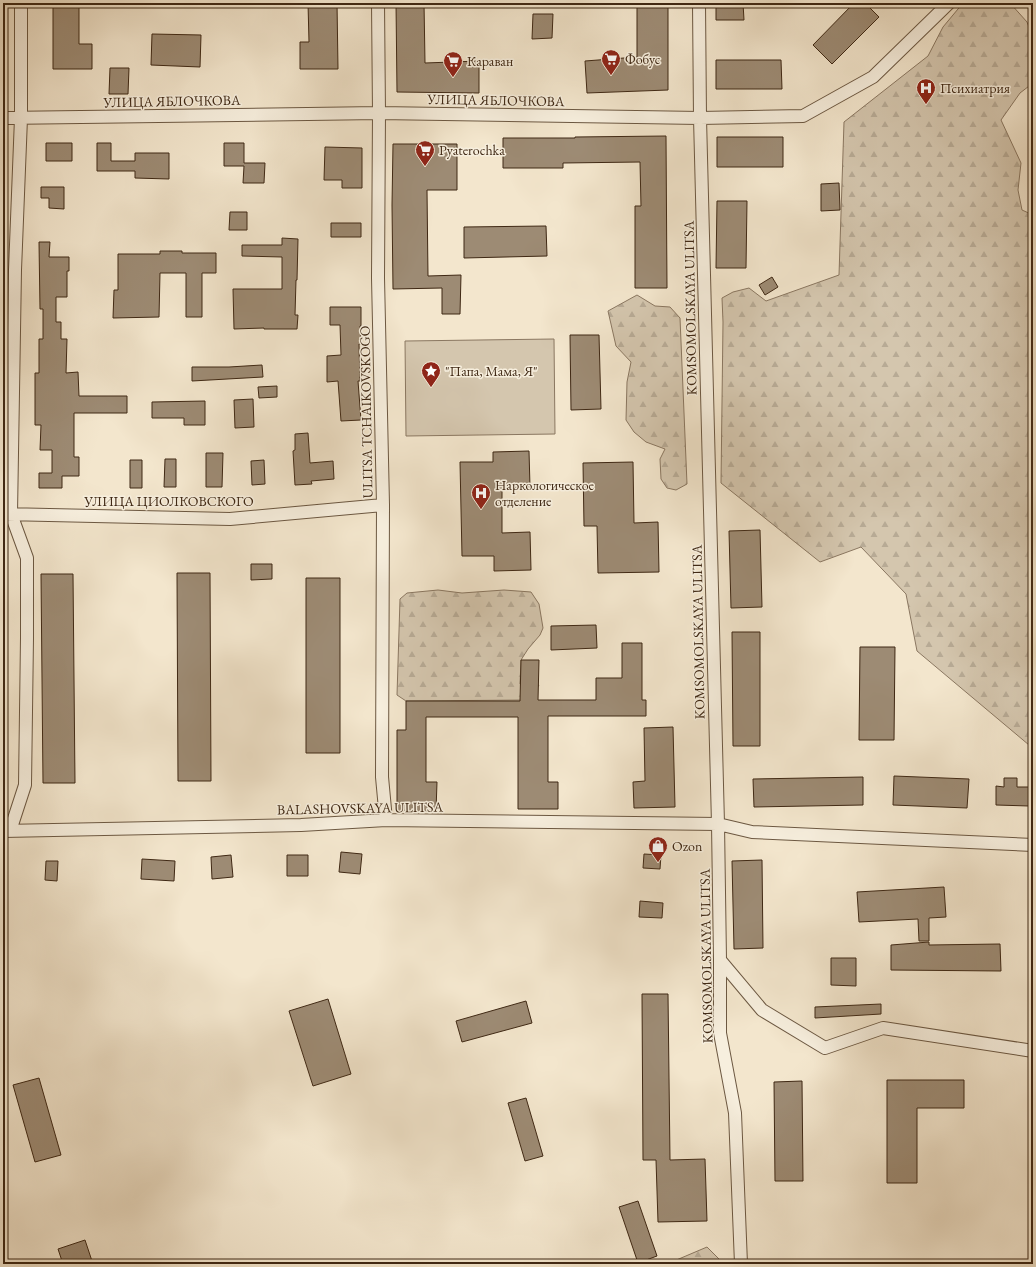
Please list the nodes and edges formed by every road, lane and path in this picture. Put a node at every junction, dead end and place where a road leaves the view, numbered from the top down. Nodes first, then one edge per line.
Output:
1 (20, 3) edge
2 (378, 3) edge
3 (699, 3) edge
4 (949, 3) edge
5 (380, 112) junction
6 (3, 118) edge
7 (20, 118) junction
8 (700, 118) junction
9 (383, 505) junction
10 (7, 514) edge
11 (386, 820) junction
12 (718, 824) junction
13 (7, 831) edge
14 (1033, 845) edge
15 (720, 960) junction
16 (1033, 1051) edge
17 (741, 1261) edge

1 - 7 street
2 - 5 street, ULITSA TCHAIKOVSKOGO
3 - 8 street, KOMSOMOLSKAYA ULITSA
4 - 8 street, УЛИЦА ЯБЛОЧКОВА
5 - 7 street, УЛИЦА ЯБЛОЧКОВА
5 - 8 street, УЛИЦА ЯБЛОЧКОВА
5 - 9 street, ULITSA TCHAIKOVSKOGO
6 - 7 street, УЛИЦА ЯБЛОЧКОВА
7 - 10 street
8 - 12 street, KOMSOMOLSKAYA ULITSA
9 - 10 street, УЛИЦА ЦИОЛКОВСКОГО
9 - 11 street, ULITSA TCHAIKOVSKOGO
10 - 13 street
11 - 12 street, BALASHOVSKAYA ULITSA
11 - 13 street, BALASHOVSKAYA ULITSA
12 - 14 street, BALASHOVSKAYA ULITSA
12 - 15 street, KOMSOMOLSKAYA ULITSA
15 - 16 street
15 - 17 street, KOMSOMOLSKAYA ULITSA

